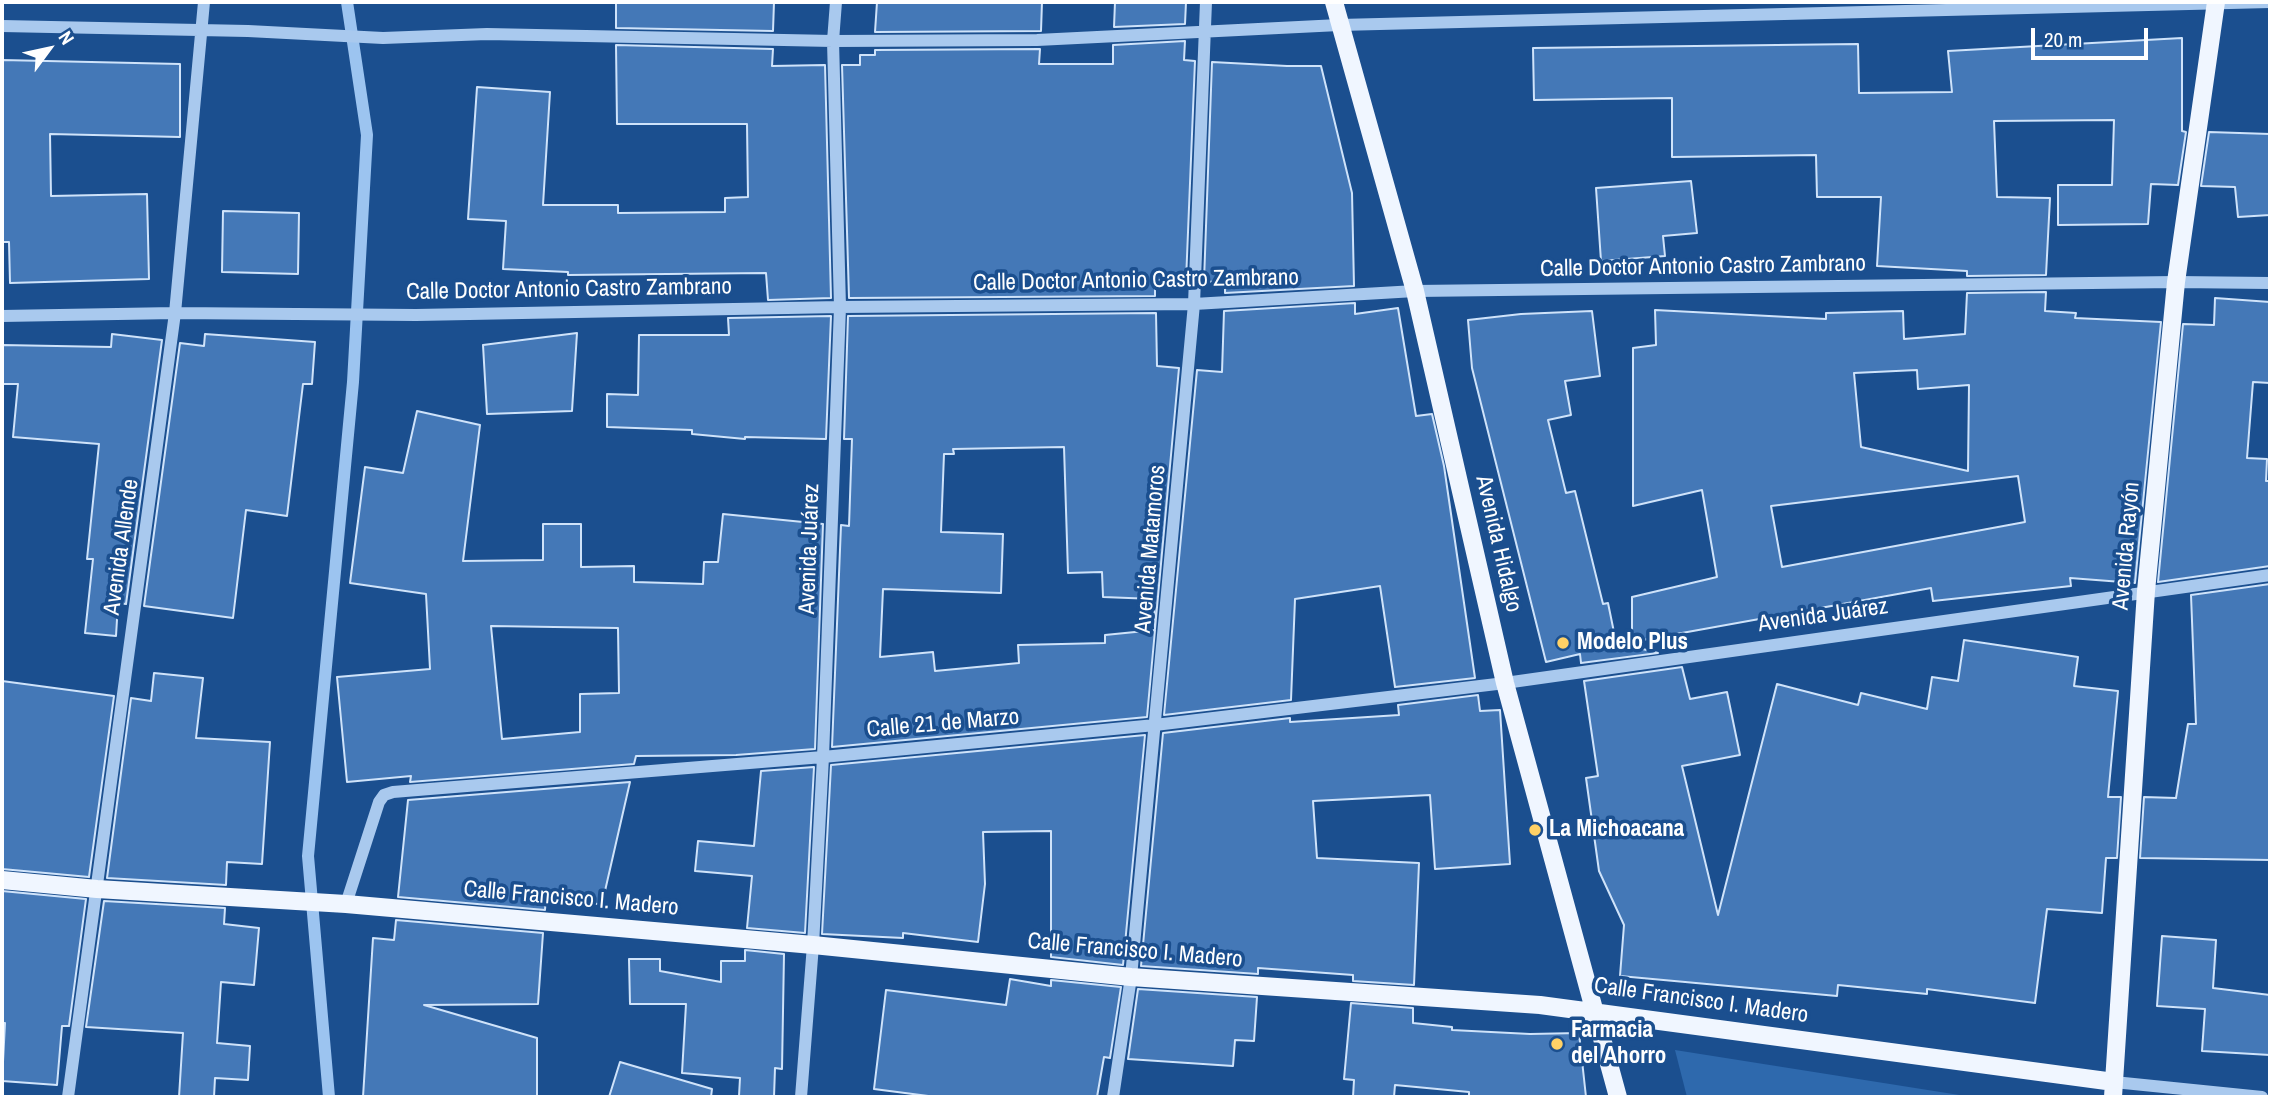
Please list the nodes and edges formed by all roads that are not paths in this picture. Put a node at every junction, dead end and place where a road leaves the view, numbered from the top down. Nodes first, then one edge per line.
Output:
1 (204, 2) edge
2 (836, 2) edge
3 (1206, 2) edge
4 (1334, 2) edge
5 (2270, 2) edge
6 (2216, 3) edge
7 (1339, 25) junction
8 (2, 26) edge
9 (1204, 30) junction
10 (202, 31) junction
11 (833, 41) junction
12 (2176, 282) junction
13 (2270, 283) edge
14 (1415, 291) junction
15 (1194, 304) junction
16 (840, 307) junction
17 (175, 313) junction
18 (2, 316) edge
19 (2270, 575) edge
20 (2146, 591) junction
21 (1505, 683) junction
22 (1155, 725) junction
23 (823, 757) junction
24 (2, 880) edge
25 (97, 889) junction
26 (346, 904) junction
27 (813, 945) junction
28 (1131, 977) junction
29 (1595, 1011) junction
30 (2114, 1090) edge
31 (68, 1097) edge
32 (801, 1097) edge
33 (1113, 1097) edge
34 (1618, 1097) edge
35 (2262, 1097) edge

1 - 10 street, Avenida Allende
2 - 11 street, Avenida Juárez
3 - 9 street, Avenida Matamoros
4 - 7 main road, Avenida Hidalgo
5 - 6 street
6 - 7 street
6 - 12 main road, Avenida Rayón
7 - 9 street
7 - 14 main road, Avenida Hidalgo
8 - 10 street
9 - 11 street
9 - 15 street, Avenida Matamoros
10 - 11 street
10 - 17 street, Avenida Allende
11 - 16 street, Avenida Juárez
12 - 13 street, Calle Doctor Antonio Castro Zambrano
12 - 14 street, Calle Doctor Antonio Castro Zambrano
12 - 20 main road, Avenida Rayón
14 - 15 street, Calle Doctor Antonio Castro Zambrano
14 - 21 main road, Avenida Hidalgo
15 - 16 street, Calle Doctor Antonio Castro Zambrano
15 - 22 street, Avenida Matamoros
16 - 17 street, Calle Doctor Antonio Castro Zambrano
16 - 23 street, Avenida Juárez
17 - 18 street, Calle Doctor Antonio Castro Zambrano
17 - 25 street, Avenida Allende
19 - 20 street
20 - 21 street, Avenida Juárez
20 - 30 main road, Avenida Rayón
21 - 22 street, Calle 21 de Marzo
21 - 29 main road, Avenida Hidalgo
22 - 23 street, Calle 21 de Marzo
22 - 28 street, Avenida Matamoros
23 - 26 street, Calle 21 de Marzo
23 - 27 street, Avenida Juárez
24 - 25 main road, Calle Francisco I. Madero
25 - 26 main road, Calle Francisco I. Madero
25 - 31 street, Avenida Allende
26 - 27 main road, Calle Francisco I. Madero
27 - 28 main road, Calle Francisco I. Madero
27 - 32 street, Avenida Juárez
28 - 29 main road, Calle Francisco I. Madero
28 - 33 street, Avenida Matamoros
29 - 30 main road, Calle Francisco I. Madero
29 - 34 main road, Avenida Hidalgo
30 - 35 street, Calle Francisco I. Madero

